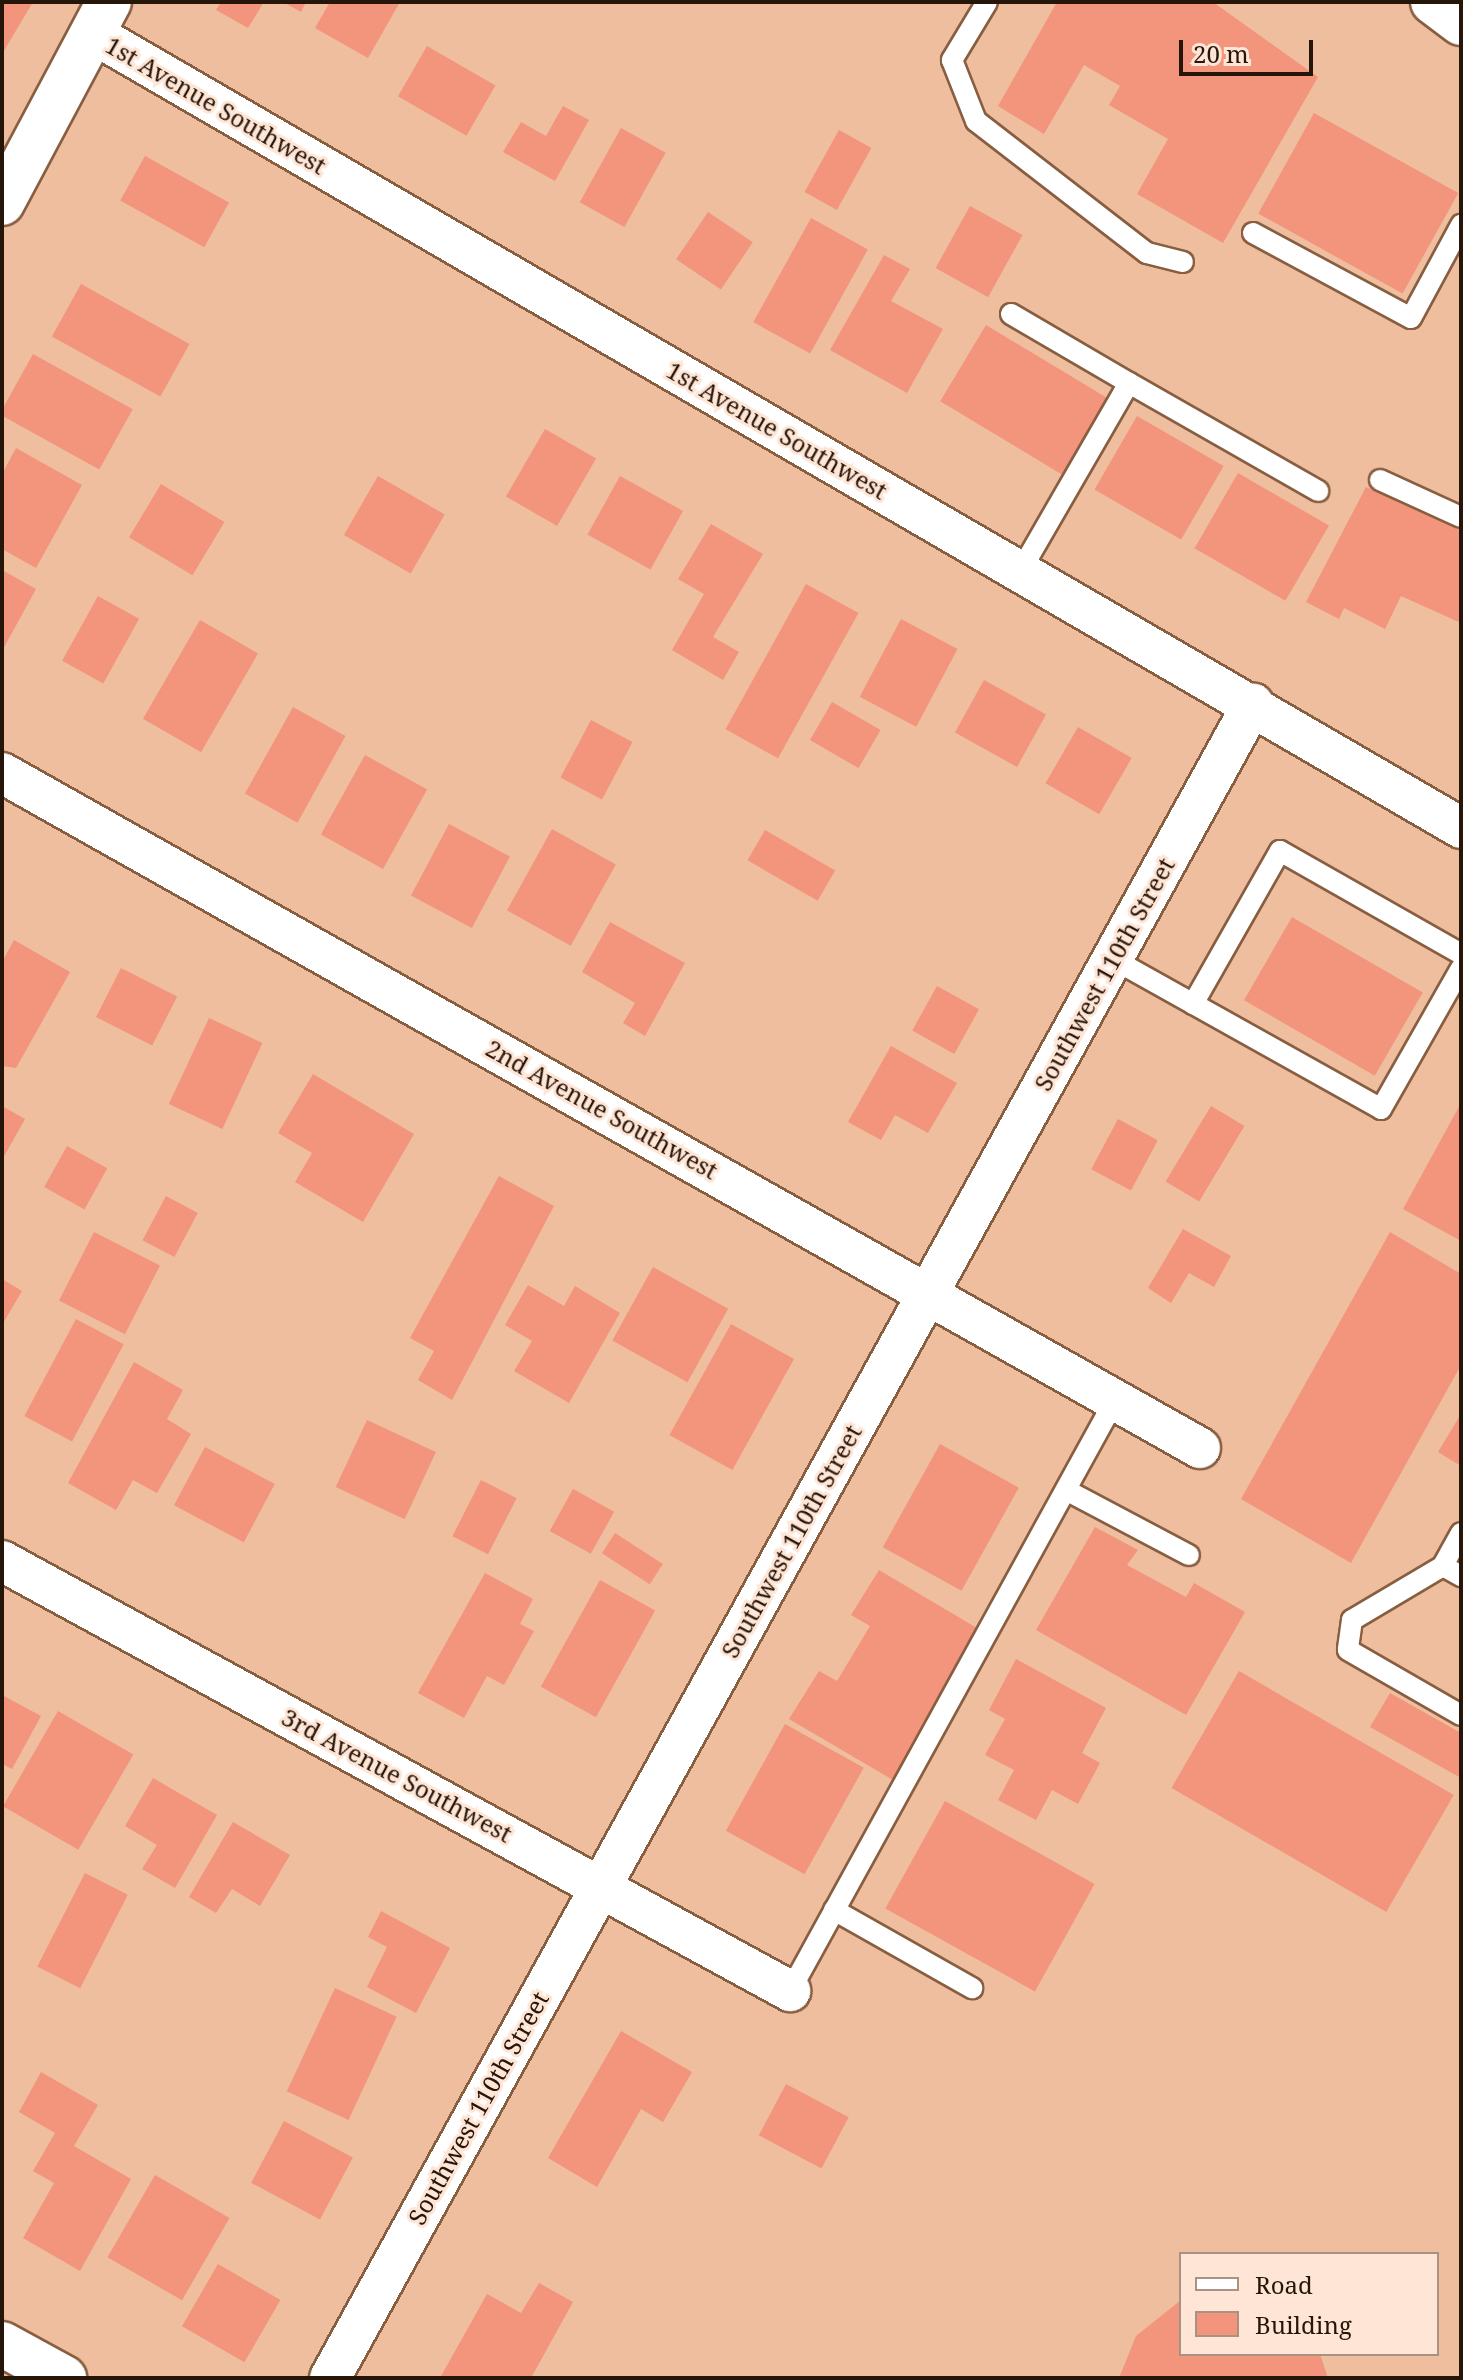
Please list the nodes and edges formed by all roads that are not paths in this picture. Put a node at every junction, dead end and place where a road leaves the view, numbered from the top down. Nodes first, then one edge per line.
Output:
1 (987, 2) edge
2 (1433, 2) edge
3 (100, 18) edge
4 (1461, 23) edge
5 (2, 203) edge
6 (1461, 225) edge
7 (1253, 233) dead end
8 (1183, 262) dead end
9 (1011, 314) dead end
10 (1129, 383) junction
11 (1380, 480) dead end
12 (1318, 491) dead end
13 (1461, 517) edge
14 (1021, 570) junction
15 (1253, 704) junction
16 (2, 773) edge
17 (1460, 824) edge
18 (1461, 954) edge
19 (1113, 959) junction
20 (1461, 968) edge
21 (1193, 1004) junction
22 (928, 1293) junction
23 (1114, 1402) junction
24 (1200, 1448) dead end
25 (1066, 1490) junction
26 (1461, 1533) edge
27 (1189, 1555) dead end
28 (2, 1561) edge
29 (1452, 1571) edge
30 (1461, 1715) edge
31 (601, 1885) junction
32 (834, 1910) junction
33 (972, 1988) dead end
34 (790, 1991) joint
35 (2, 2344) edge
36 (64, 2378) edge
37 (330, 2378) edge

1 - 8 lane
2 - 4 street
3 - 5 street
3 - 14 street, 1st Avenue Southwest
6 - 7 lane
9 - 10 lane
10 - 12 lane
10 - 14 lane
11 - 13 lane
14 - 15 street, 1st Avenue Southwest
15 - 17 street, 1st Avenue Southwest
15 - 19 street, Southwest 110th Street
16 - 22 street, 2nd Avenue Southwest
18 - 21 lane
19 - 21 lane
19 - 22 street, Southwest 110th Street
20 - 21 lane
22 - 23 street, 2nd Avenue Southwest
22 - 31 street, Southwest 110th Street
23 - 24 street, 2nd Avenue Southwest
23 - 25 lane
25 - 27 lane
25 - 32 lane
26 - 29 lane
28 - 31 street, 3rd Avenue Southwest
29 - 30 lane
31 - 34 street, 3rd Avenue Southwest
31 - 37 street, Southwest 110th Street
32 - 33 lane
32 - 34 lane
35 - 36 street

